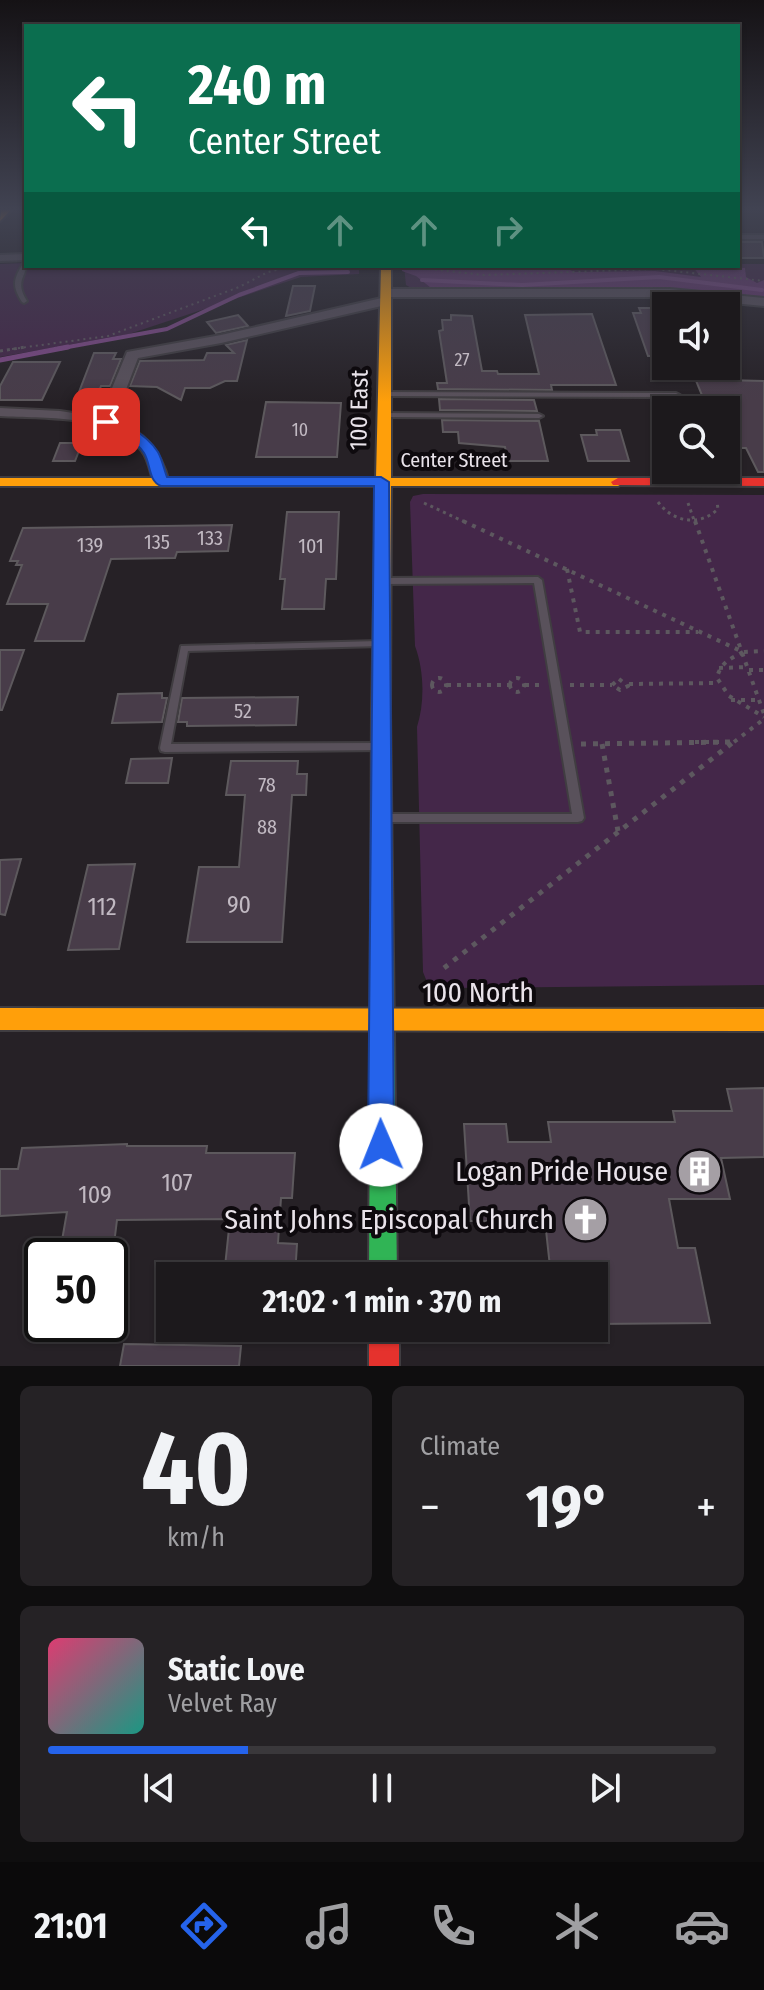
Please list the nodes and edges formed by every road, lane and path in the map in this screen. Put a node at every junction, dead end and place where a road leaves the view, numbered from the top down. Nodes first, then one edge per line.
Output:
1 (19, 274) edge
2 (265, 274) edge
3 (386, 274) edge
4 (473, 274) edge
5 (517, 274) edge
6 (691, 274) edge
7 (484, 275) joint
8 (764, 281) edge
9 (387, 293) junction
10 (24, 301) dead end
11 (764, 302) edge
12 (0, 351) edge
13 (383, 394) junction
14 (676, 396) edge
15 (0, 412) edge
16 (382, 415) junction
17 (539, 416) dead end
18 (106, 422) junction
19 (652, 477) edge
20 (740, 479) edge
21 (0, 482) edge
22 (161, 482) junction
23 (381, 482) junction
24 (764, 482) edge
25 (658, 502) dead end
26 (717, 502) dead end
27 (424, 503) dead end
28 (688, 503) dead end
29 (694, 520) junction
30 (567, 569) junction
31 (381, 581) junction
32 (701, 632) junction
33 (381, 644) junction
34 (764, 651) edge
35 (743, 652) junction
36 (719, 668) junction
37 (748, 669) junction
38 (764, 670) edge
39 (718, 683) junction
40 (628, 684) dead end
41 (447, 685) dead end
42 (509, 685) dead end
43 (760, 699) edge
44 (731, 700) junction
45 (764, 717) edge
46 (734, 742) junction
47 (578, 744) dead end
48 (602, 744) junction
49 (381, 747) junction
50 (381, 818) junction
51 (618, 831) junction
52 (444, 968) dead end
53 (0, 1019) edge
54 (764, 1020) edge
55 (380, 1021) junction
56 (383, 1262) edge
57 (384, 1342) edge
58 (384, 1366) edge

1 - 10 lane
2 - 12 path
3 - 9 main road, 100 East
4 - 7 path
5 - 7 path
6 - 8 path
9 - 11 street
9 - 13 main road, 100 East
9 - 18 street
13 - 14 lane
13 - 16 main road, 100 East
15 - 18 street
16 - 17 lane
16 - 23 main road, 100 East
18 - 22 street
19 - 23 main road, Center Street
20 - 24 main road, Center Street
21 - 22 main road, Center Street
22 - 23 main road, Center Street
23 - 31 main road, 100 East
25 - 29 path
26 - 29 path
27 - 30 path
28 - 29 path
29 - 35 path
30 - 32 path
30 - 32 path
31 - 33 main road, 100 East
31 - 50 lane
32 - 35 path
33 - 49 main road, 100 East
33 - 49 lane
34 - 35 path
35 - 36 path
35 - 37 path
36 - 37 path
36 - 39 path
37 - 38 path
37 - 43 path
39 - 40 path
39 - 44 path
41 - 42 path
43 - 44 path
43 - 45 path
44 - 45 path
45 - 46 path
46 - 48 path
46 - 51 path
47 - 48 path
48 - 51 path
49 - 50 main road, 100 East
50 - 55 main road, 100 East
51 - 52 path
53 - 55 main road, 100 North
54 - 55 main road, 100 North
55 - 56 main road, 100 East
57 - 58 main road

